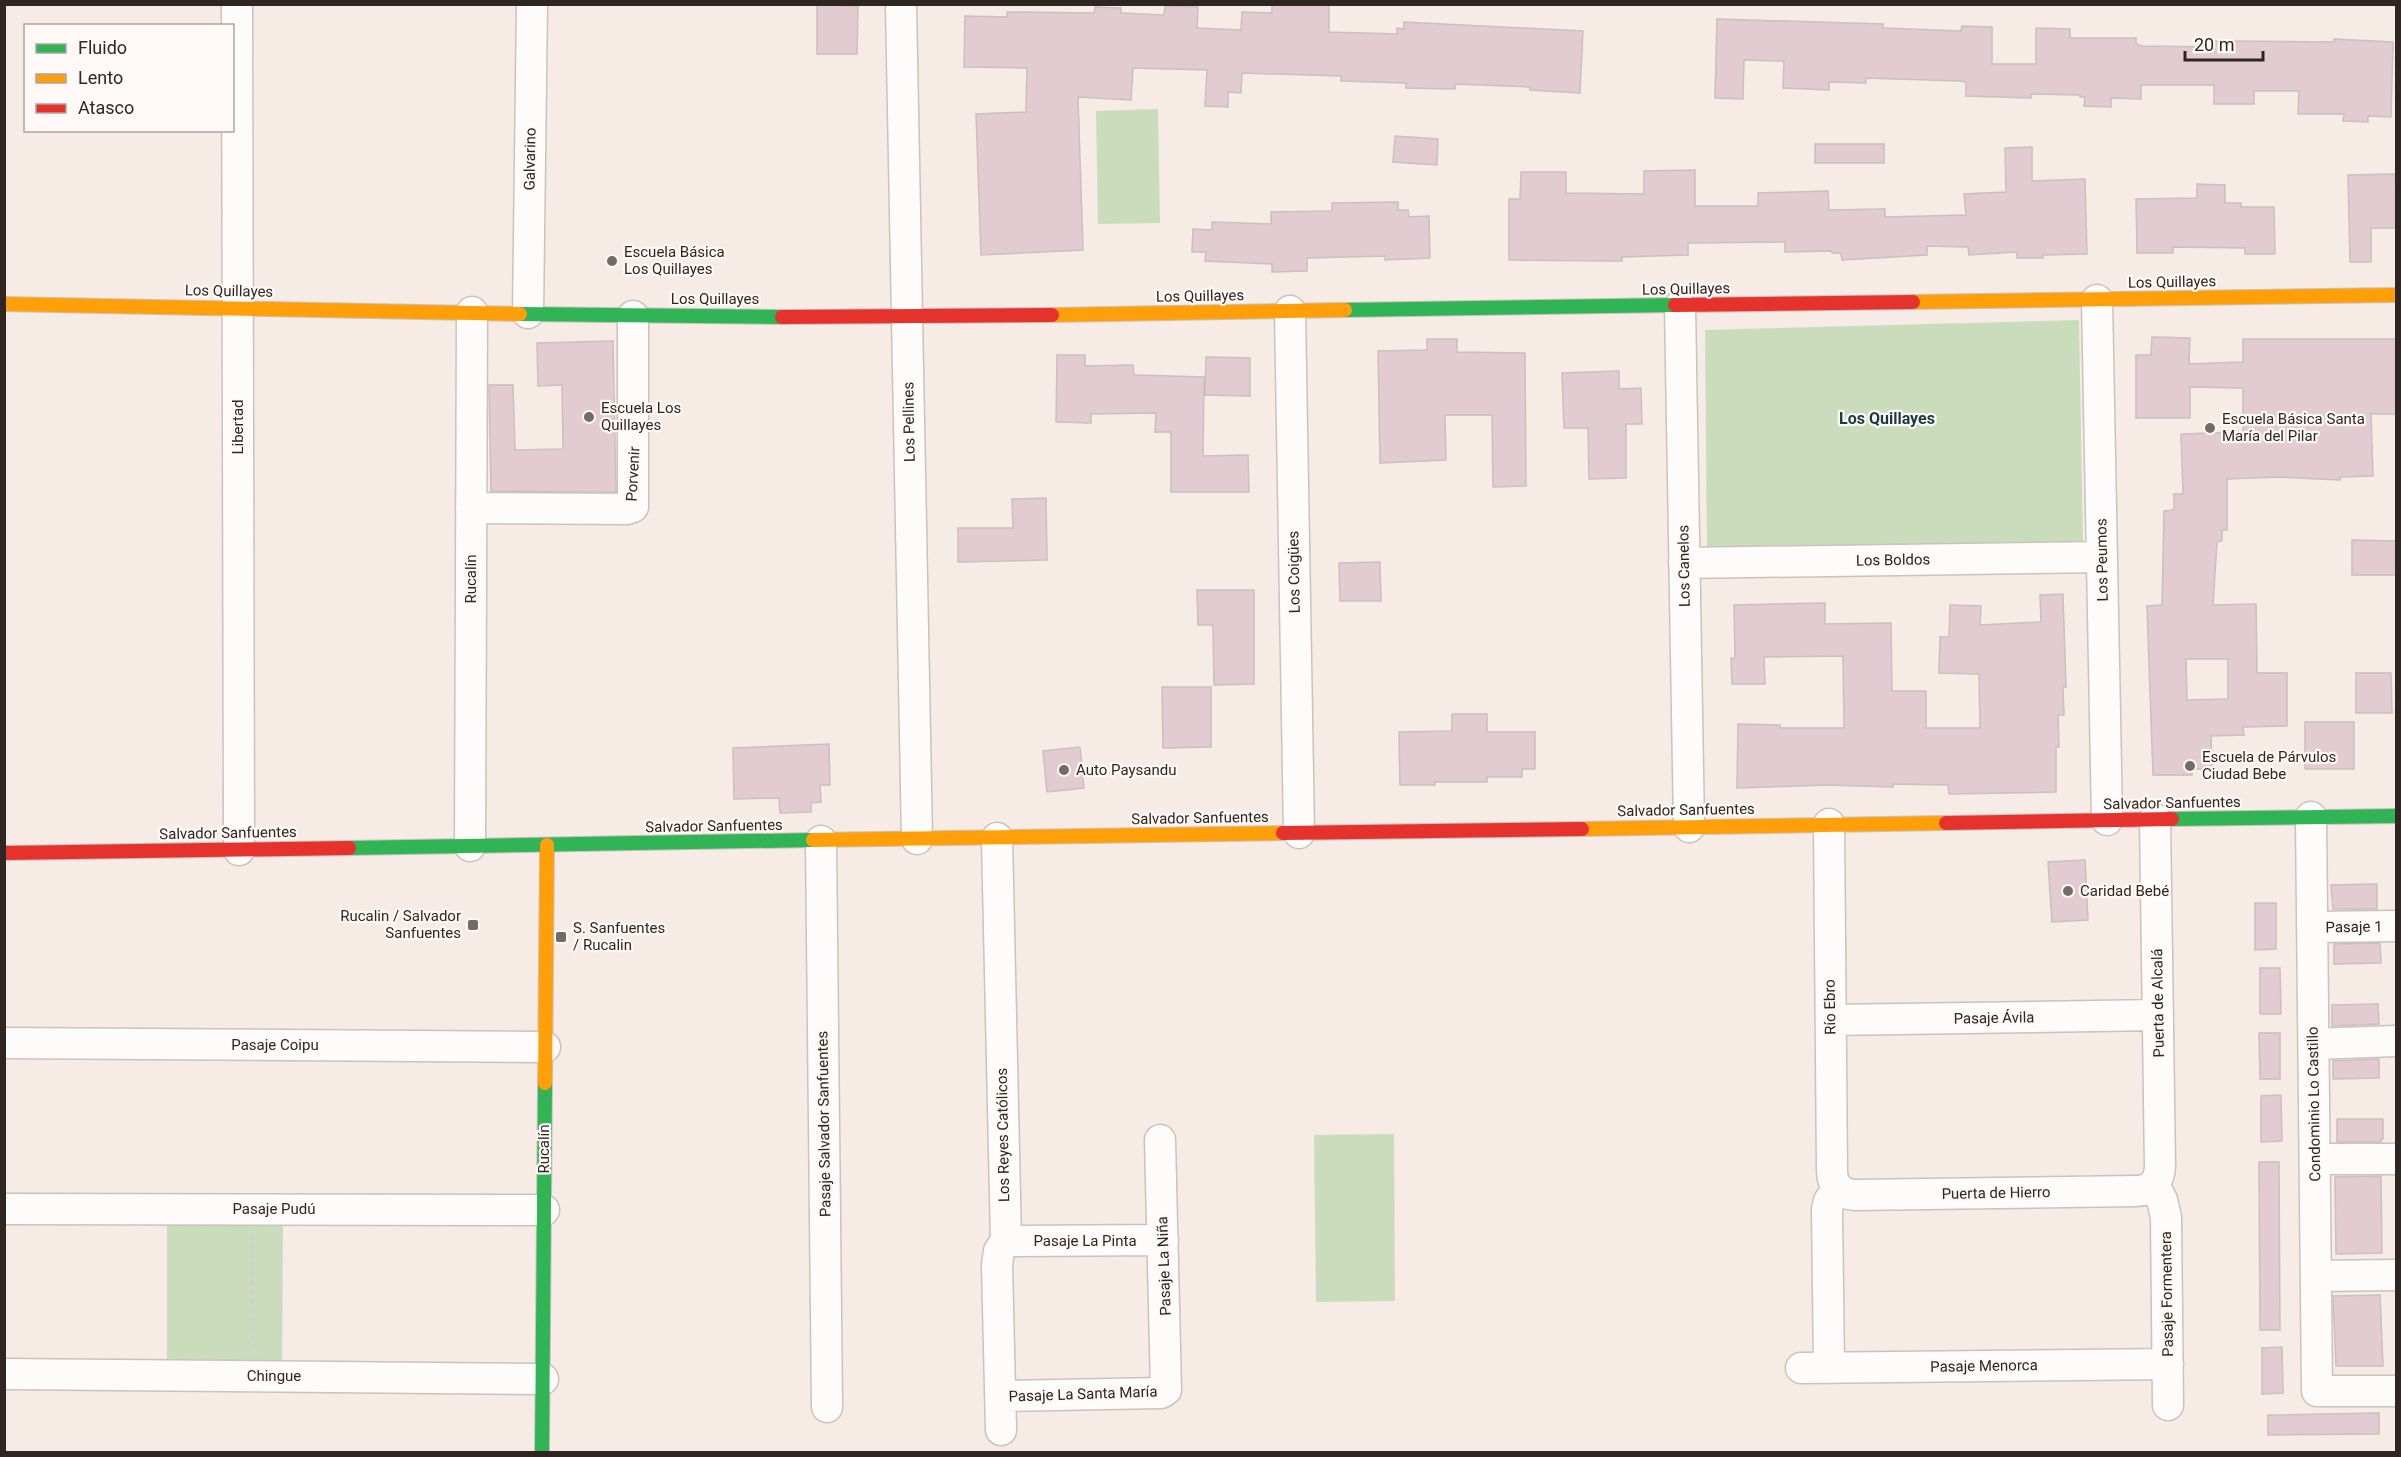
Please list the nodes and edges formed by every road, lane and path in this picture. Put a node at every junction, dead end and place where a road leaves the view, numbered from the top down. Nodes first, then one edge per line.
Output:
1 (237, 4) edge
2 (532, 4) edge
3 (901, 4) edge
4 (2397, 295) edge
5 (2097, 300) junction
6 (4, 304) edge
7 (1680, 306) junction
8 (237, 308) junction
9 (1290, 311) junction
10 (472, 312) junction
11 (528, 314) junction
12 (633, 315) junction
13 (907, 316) junction
14 (471, 508) junction
15 (2102, 557) junction
16 (1684, 563) junction
17 (2397, 816) edge
18 (2311, 817) junction
19 (2155, 819) junction
20 (2107, 820) junction
21 (1829, 824) junction
22 (1689, 827) junction
23 (1299, 833) junction
24 (996, 838) junction
25 (917, 839) junction
26 (821, 841) junction
27 (547, 845) junction
28 (470, 846) junction
29 (239, 850) junction
30 (4, 853) edge
31 (2397, 926) edge
32 (2312, 927) junction
33 (2158, 1016) junction
34 (1831, 1020) junction
35 (2397, 1041) edge
36 (4, 1043) edge
37 (2314, 1044) junction
38 (545, 1047) junction
39 (1160, 1140) dead end
40 (2315, 1159) junction
41 (2397, 1159) edge
42 (2154, 1185) junction
43 (1838, 1189) junction
44 (4, 1209) edge
45 (252, 1209) junction
46 (544, 1210) junction
47 (1163, 1240) junction
48 (1006, 1242) junction
49 (2397, 1275) edge
50 (2316, 1276) junction
51 (2168, 1364) junction
52 (4, 1374) edge
53 (253, 1376) junction
54 (543, 1379) junction
55 (1166, 1390) joint
56 (2397, 1391) edge
57 (1000, 1396) junction
58 (2168, 1405) dead end
59 (827, 1407) dead end
60 (1001, 1430) dead end
61 (542, 1452) edge

1 - 8 street, Libertad
2 - 11 street, Galvarino
3 - 13 street, Los Pellines
4 - 5 street, Los Quillayes
5 - 7 street, Los Quillayes
5 - 15 street, Los Peumos
6 - 8 street, Los Quillayes
7 - 9 street, Los Quillayes
7 - 16 street, Los Canelos
8 - 10 street, Los Quillayes
8 - 29 street, Libertad
9 - 13 street, Los Quillayes
9 - 23 street, Los Coigües
10 - 11 street, Los Quillayes
10 - 14 street, Rucalín
11 - 12 street, Los Quillayes
12 - 13 street, Los Quillayes
12 - 14 street, Porvenir
13 - 25 street, Los Pellines
14 - 28 street, Rucalín
15 - 16 street, Los Boldos
15 - 20 street, Los Peumos
16 - 22 street, Los Canelos
17 - 18 street, Salvador Sanfuentes
18 - 19 street, Salvador Sanfuentes
18 - 32 street, Condominio Lo Castillo
19 - 20 street, Salvador Sanfuentes
19 - 33 street, Puerta de Alcalá
20 - 21 street, Salvador Sanfuentes
21 - 22 street, Salvador Sanfuentes
21 - 34 street, Río Ebro
22 - 23 street, Salvador Sanfuentes
23 - 24 street, Salvador Sanfuentes
24 - 25 street, Salvador Sanfuentes
24 - 48 street, Los Reyes Católicos
25 - 26 street, Salvador Sanfuentes
26 - 27 street, Salvador Sanfuentes
26 - 59 street, Pasaje Salvador Sanfuentes
27 - 28 street, Salvador Sanfuentes
27 - 38 street, Rucalín
28 - 29 street, Salvador Sanfuentes
29 - 30 street, Salvador Sanfuentes
31 - 32 street, Pasaje 1
32 - 37 street, Condominio Lo Castillo
33 - 34 street, Pasaje Ávila
33 - 42 street, Puerta de Alcalá
34 - 43 street, Río Ebro
35 - 37 street
36 - 38 street, Pasaje Coipu
37 - 40 street, Condominio Lo Castillo
38 - 46 street, Rucalín
39 - 47 street, Pasaje La Niña
40 - 41 street
40 - 50 street, Condominio Lo Castillo
42 - 43 street, Puerta de Hierro
42 - 51 street, Pasaje Formentera
43 - 51 street, Pasaje Menorca
44 - 45 street, Pasaje Pudú
45 - 46 street, Pasaje Pudú
45 - 53 path
46 - 54 street, Rucalín
47 - 48 street, Pasaje La Pinta
47 - 55 street, Pasaje La Niña
48 - 57 street, Los Reyes Católicos
49 - 50 street
50 - 56 street, Condominio Lo Castillo
51 - 58 street, Pasaje Formentera
52 - 53 street, Chingue
53 - 54 street, Chingue
54 - 61 street, Rucalín
55 - 57 street, Pasaje La Santa María
57 - 60 street, Los Reyes Católicos

